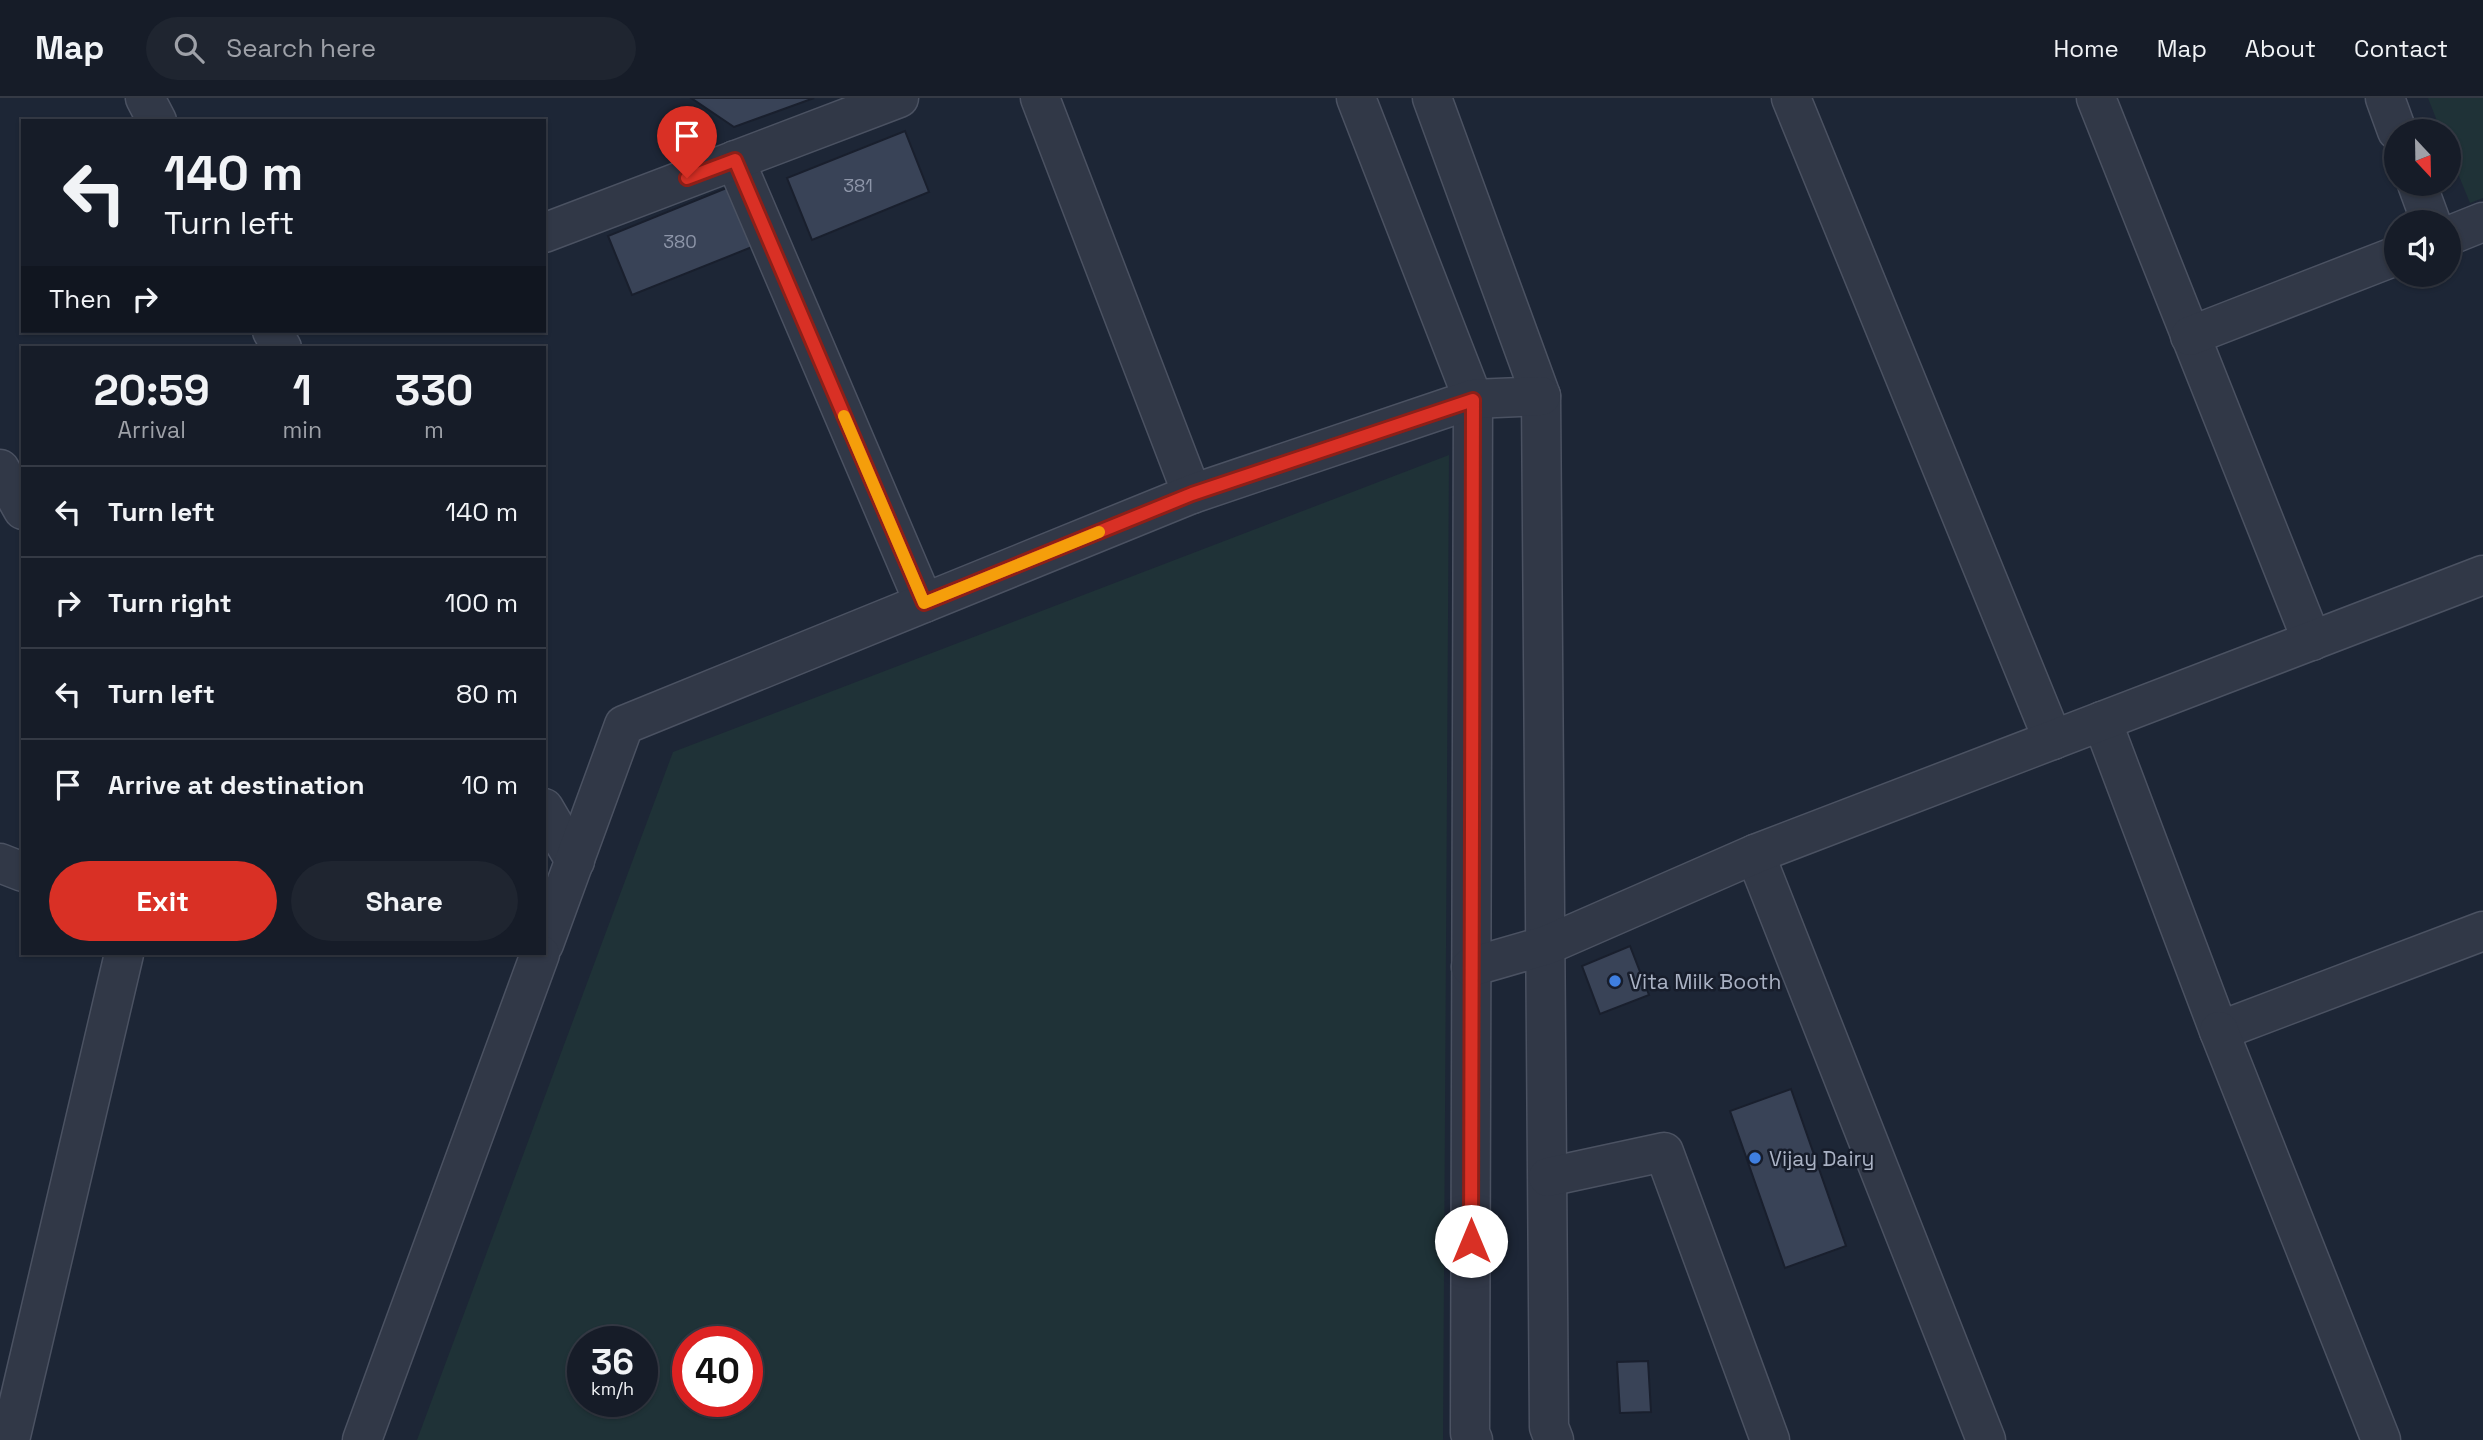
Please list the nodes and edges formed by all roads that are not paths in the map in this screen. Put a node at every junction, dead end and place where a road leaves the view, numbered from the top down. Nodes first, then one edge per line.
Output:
1 (145, 98) edge
2 (899, 98) edge
3 (1040, 98) edge
4 (1356, 98) edge
5 (1432, 98) edge
6 (1791, 98) edge
7 (2096, 98) edge
8 (2385, 98) edge
9 (156, 119) edge
10 (2393, 119) edge
11 (735, 160) junction
12 (2483, 222) edge
13 (2461, 231) edge
14 (546, 232) edge
15 (2384, 261) edge
16 (2190, 336) junction
17 (1541, 396) junction
18 (1473, 400) junction
19 (0, 469) edge
20 (1192, 494) junction
21 (21, 506) edge
22 (2483, 575) edge
23 (924, 603) junction
24 (2312, 640) junction
25 (2102, 721) junction
26 (2053, 740) junction
27 (546, 811) edge
28 (1755, 854) junction
29 (575, 861) junction
30 (0, 863) edge
31 (21, 871) edge
32 (2483, 932) edge
33 (546, 938) edge
34 (1546, 945) junction
35 (124, 955) edge
36 (541, 955) edge
37 (1471, 967) junction
38 (2219, 1031) junction
39 (1548, 1177) junction
40 (10, 1440) edge
41 (362, 1440) edge
42 (1473, 1440) edge
43 (1554, 1440) edge
44 (1770, 1440) edge
45 (1986, 1440) edge
46 (2381, 1440) edge

1 - 9 street
2 - 11 street
3 - 20 street
4 - 18 street
5 - 17 street
6 - 26 street
7 - 16 street
8 - 10 street
11 - 14 street
11 - 23 street
12 - 13 street
15 - 16 street
16 - 24 street
17 - 18 street
17 - 34 street
18 - 20 street
18 - 37 street
19 - 21 street
20 - 23 street
22 - 24 street
23 - 29 street
24 - 25 street
25 - 26 street
25 - 38 street
26 - 28 street
27 - 29 street
28 - 34 street
28 - 45 street
29 - 33 street
30 - 31 street
32 - 38 street
34 - 37 street
34 - 39 street
35 - 40 street
36 - 41 street
37 - 42 street
38 - 46 street
39 - 43 street
39 - 44 street

